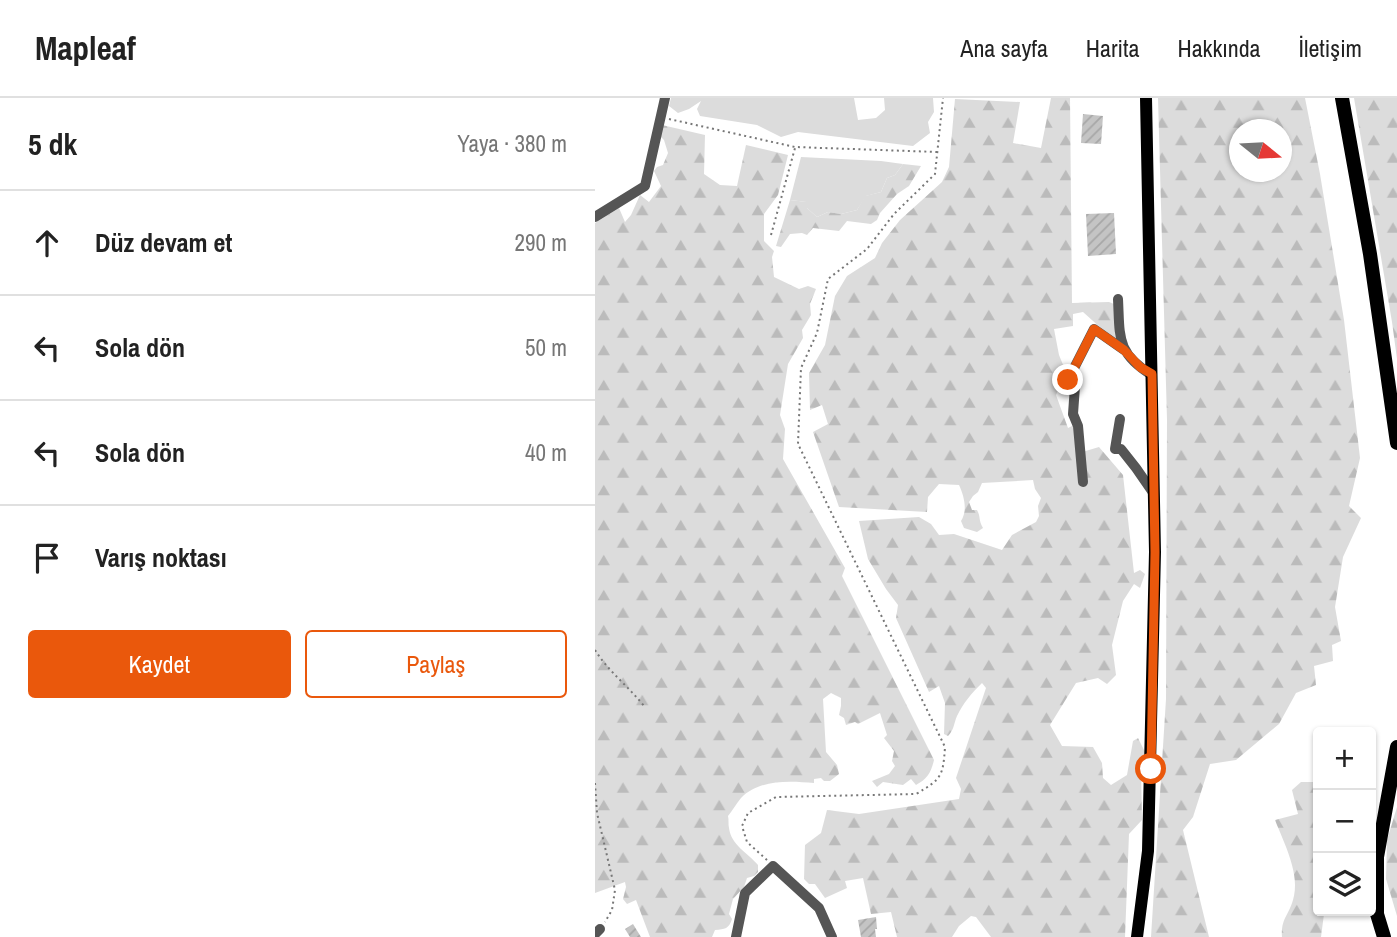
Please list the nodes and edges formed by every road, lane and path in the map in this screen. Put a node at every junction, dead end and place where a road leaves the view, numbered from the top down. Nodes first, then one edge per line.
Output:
1 (665, 98) edge
2 (943, 98) edge
3 (1146, 98) edge
4 (1342, 98) edge
5 (661, 117) junction
6 (795, 147) junction
7 (938, 152) junction
8 (595, 217) edge
9 (771, 235) dead end
10 (1118, 299) dead end
11 (1124, 350) junction
12 (1152, 374) junction
13 (1120, 419) dead end
14 (1397, 443) edge
15 (1083, 482) dead end
16 (1154, 495) junction
17 (595, 650) edge
18 (644, 706) dead end
19 (1397, 747) edge
20 (595, 783) edge
21 (773, 866) junction
22 (598, 932) edge
23 (736, 937) edge
24 (832, 937) edge
25 (1137, 937) edge
26 (1384, 937) edge

1 - 5 street
2 - 7 path
3 - 12 main road
4 - 14 highway
5 - 6 path
5 - 8 street
6 - 7 path
6 - 9 path
7 - 21 path
10 - 11 street
11 - 12 street
11 - 15 street
12 - 16 main road
13 - 16 street
16 - 25 main road
17 - 18 path
19 - 26 highway
20 - 22 path
21 - 23 street
21 - 24 street

